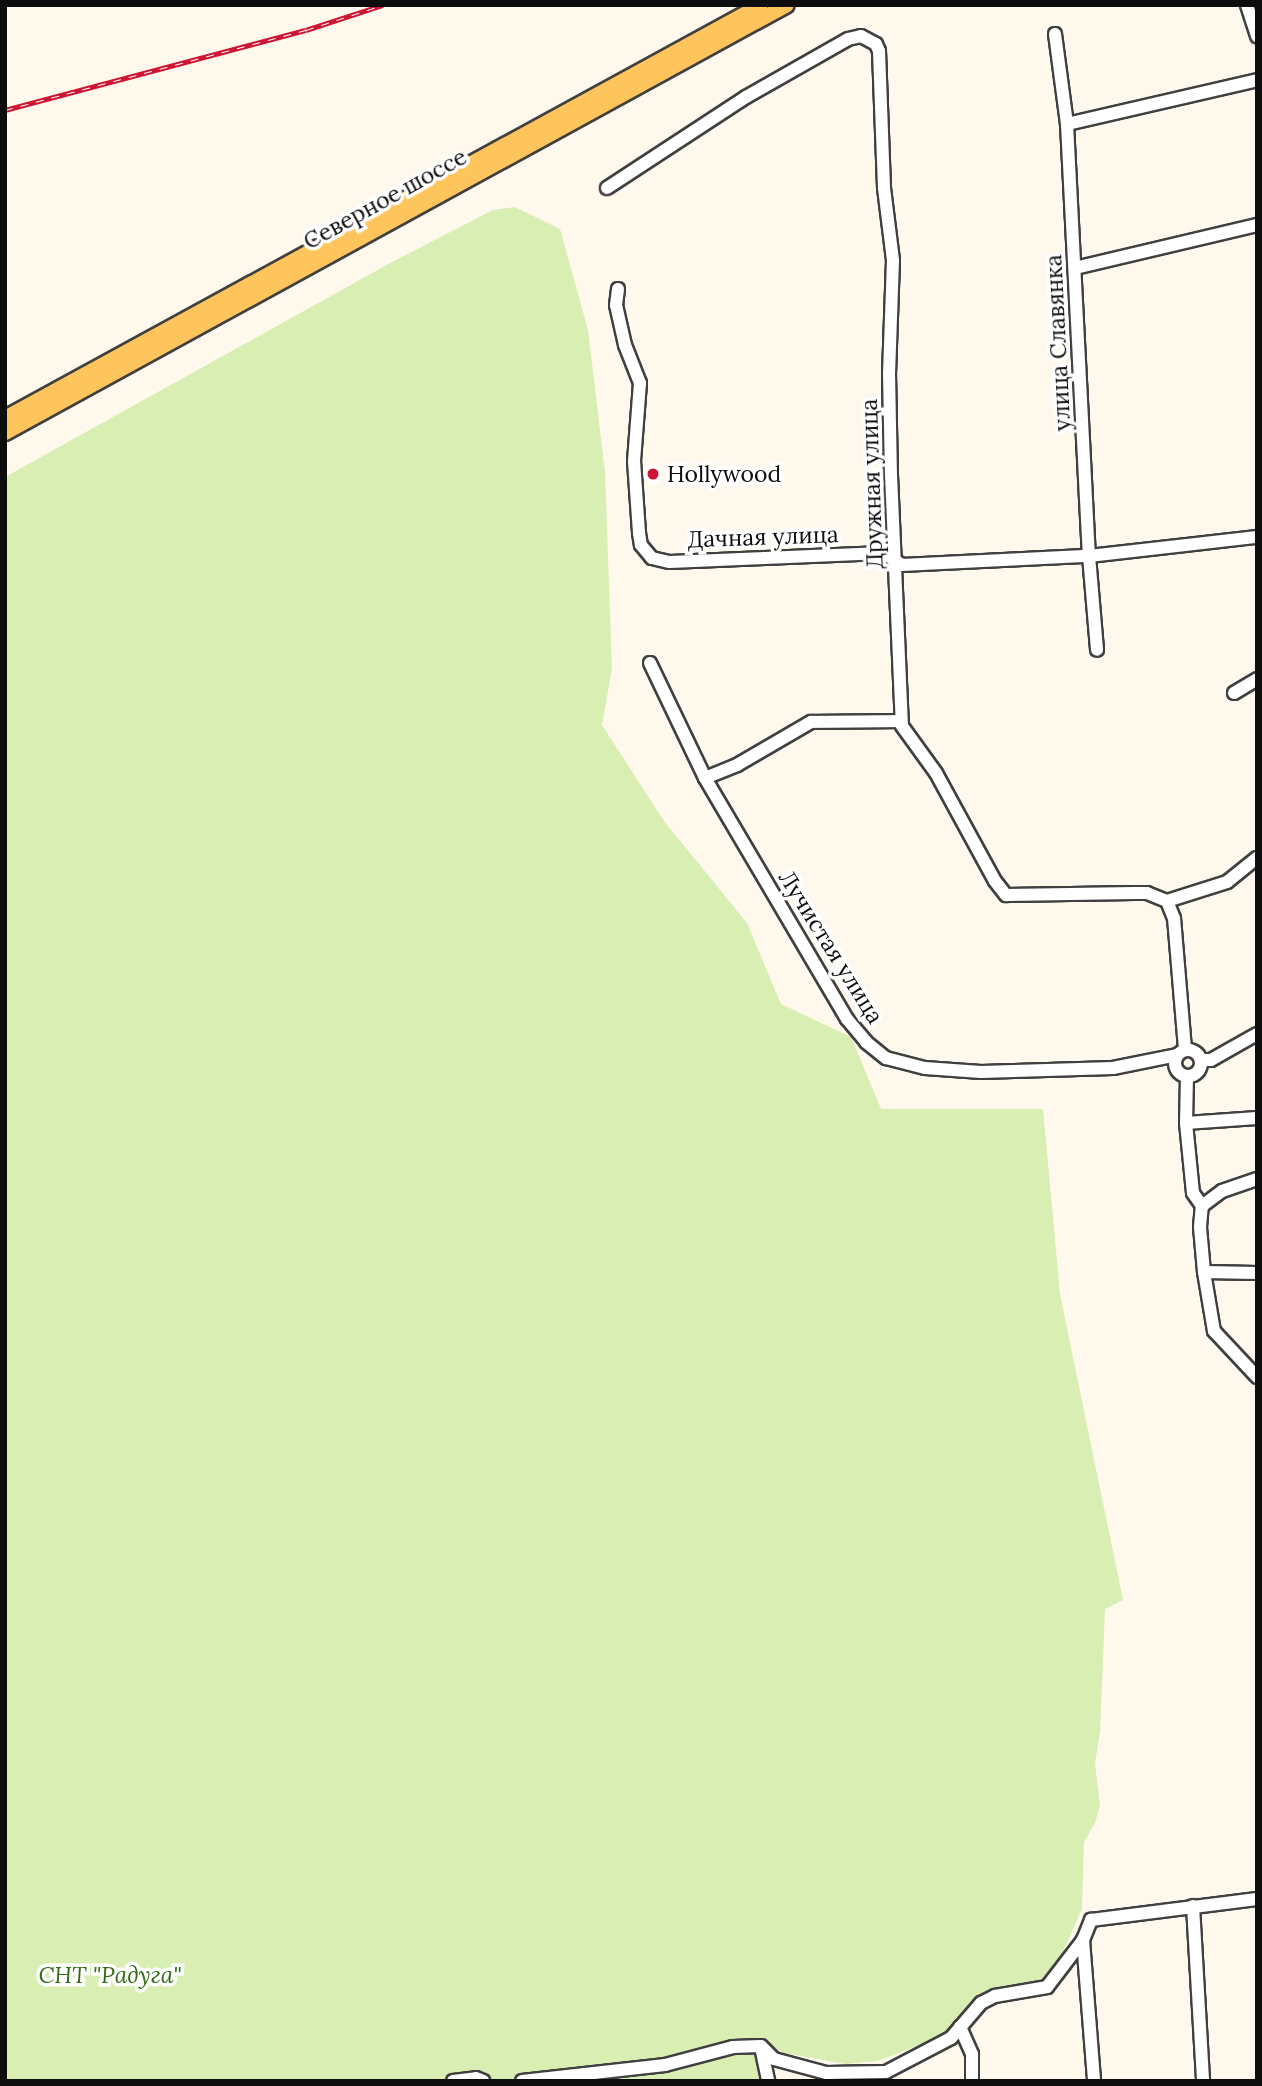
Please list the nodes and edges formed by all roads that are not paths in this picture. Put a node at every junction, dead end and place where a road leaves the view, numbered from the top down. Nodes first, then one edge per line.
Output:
1 (761, 5) edge
2 (787, 5) edge
3 (1247, 5) edge
4 (1055, 34) dead end
5 (1257, 36) edge
6 (1257, 80) edge
7 (1067, 124) junction
8 (607, 188) dead end
9 (1257, 225) edge
10 (1075, 268) junction
11 (618, 289) dead end
12 (5, 418) edge
13 (5, 433) edge
14 (1257, 537) edge
15 (1088, 556) junction
16 (896, 563) junction
17 (1097, 650) dead end
18 (650, 663) dead end
19 (1257, 680) edge
20 (1234, 693) dead end
21 (901, 721) junction
22 (705, 778) junction
23 (1257, 858) edge
24 (1167, 901) junction
25 (1257, 1034) edge
26 (1181, 1052) junction
27 (1201, 1060) junction
28 (1187, 1076) junction
29 (1257, 1118) edge
30 (1186, 1123) junction
31 (1257, 1179) edge
32 (1202, 1206) junction
33 (1204, 1272) junction
34 (1257, 1273) edge
35 (1257, 1377) edge
36 (1257, 1899) edge
37 (1193, 1906) junction
38 (1083, 1940) junction
39 (960, 2027) junction
40 (761, 2046) junction
41 (886, 2072) junction
42 (618, 2075) edge
43 (479, 2080) edge
44 (453, 2081) edge
45 (522, 2081) edge
46 (768, 2081) edge
47 (875, 2081) edge
48 (972, 2081) edge
49 (1094, 2081) edge
50 (1203, 2081) edge

1 - 12 main road, Северное шоссе
2 - 13 main road, Северное шоссе
3 - 5 street
4 - 7 street, улица Славянка
6 - 7 street
7 - 10 street, улица Славянка
8 - 16 street, Дружная улица
9 - 10 street
10 - 15 street, улица Славянка
11 - 16 street, Дачная улица
14 - 15 street, Дачная улица
15 - 16 street, Дачная улица
15 - 17 street, улица Славянка
16 - 21 street, Дружная улица
18 - 22 street, Лучистая улица
19 - 20 street
21 - 22 street
21 - 24 street
22 - 26 street, Лучистая улица
23 - 24 street
24 - 26 street
25 - 27 street
26 - 27 street
26 - 28 street
27 - 28 street
28 - 30 street
29 - 30 street
30 - 32 street
31 - 32 street
32 - 33 street
33 - 34 street
33 - 35 street
36 - 37 street
37 - 38 street
37 - 50 street
38 - 39 street
38 - 49 street
39 - 41 street
39 - 48 street
40 - 41 street
40 - 42 street
40 - 46 street
41 - 47 street
42 - 45 street
43 - 44 street

